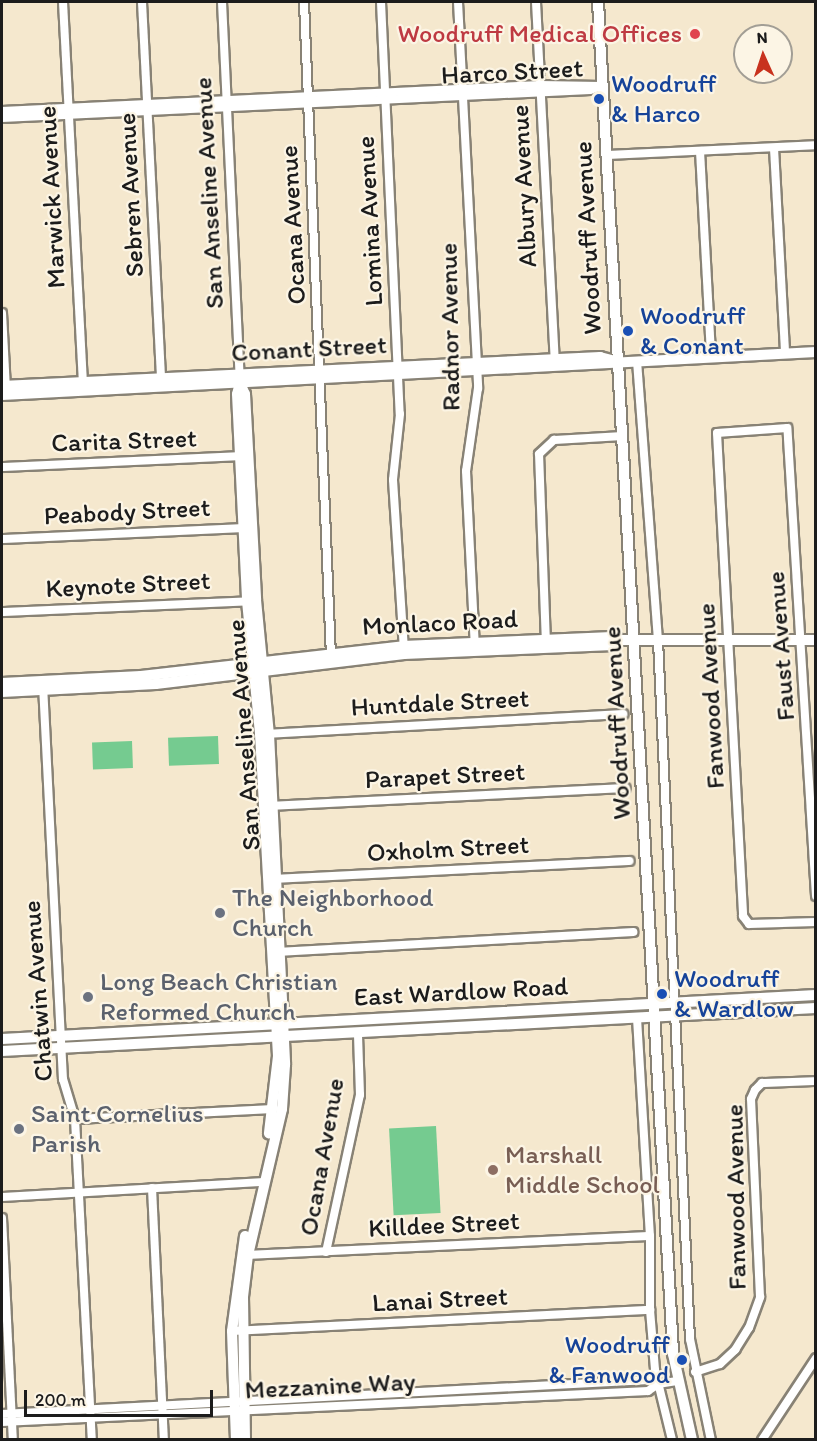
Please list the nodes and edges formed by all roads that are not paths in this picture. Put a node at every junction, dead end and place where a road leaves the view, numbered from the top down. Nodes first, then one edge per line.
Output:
1 (63, 2) edge
2 (142, 2) edge
3 (222, 2) edge
4 (304, 2) edge
5 (381, 2) edge
6 (458, 2) edge
7 (536, 2) edge
8 (598, 2) edge
9 (602, 86) junction
10 (540, 88) junction
11 (463, 92) junction
12 (385, 96) junction
13 (308, 100) junction
14 (228, 103) junction
15 (148, 107) junction
16 (2, 111) edge
17 (69, 111) junction
18 (2, 118) edge
19 (816, 145) edge
20 (774, 148) junction
21 (700, 151) junction
22 (606, 155) junction
23 (2, 313) edge
24 (816, 352) edge
25 (785, 353) junction
26 (711, 357) junction
27 (638, 361) junction
28 (618, 362) junction
29 (555, 364) junction
30 (477, 367) junction
31 (398, 371) junction
32 (321, 375) junction
33 (240, 379) junction
34 (161, 383) junction
35 (83, 386) junction
36 (4, 390) edge
37 (753, 430) joint
38 (623, 436) junction
39 (244, 457) junction
40 (2, 467) edge
41 (248, 527) junction
42 (2, 539) edge
43 (251, 601) junction
44 (2, 612) edge
45 (634, 639) junction
46 (658, 640) junction
47 (730, 640) junction
48 (802, 640) junction
49 (816, 640) edge
50 (546, 644) junction
51 (475, 647) junction
52 (404, 650) junction
53 (331, 657) junction
54 (258, 666) junction
55 (2, 683) edge
56 (43, 686) junction
57 (2, 692) edge
58 (622, 714) dead end
59 (265, 734) junction
60 (627, 788) dead end
61 (269, 806) junction
62 (630, 861) dead end
63 (273, 879) junction
64 (816, 896) edge
65 (816, 922) edge
66 (633, 932) dead end
67 (276, 952) junction
68 (816, 995) edge
69 (675, 1003) junction
70 (654, 1004) junction
71 (816, 1008) edge
72 (676, 1016) junction
73 (655, 1017) junction
74 (638, 1018) junction
75 (280, 1024) junction
76 (203, 1028) junction
77 (132, 1032) junction
78 (358, 1034) junction
79 (60, 1036) junction
80 (280, 1037) junction
81 (2, 1039) edge
82 (204, 1041) junction
83 (132, 1045) junction
84 (61, 1049) junction
85 (2, 1051) edge
86 (816, 1081) edge
87 (278, 1109) junction
88 (75, 1119) junction
89 (261, 1183) junction
90 (152, 1188) junction
91 (79, 1192) junction
92 (2, 1197) edge
93 (2, 1218) edge
94 (650, 1236) junction
95 (326, 1252) junction
96 (244, 1255) junction
97 (650, 1310) junction
98 (236, 1331) junction
99 (816, 1358) edge
100 (695, 1372) junction
101 (677, 1381) junction
102 (658, 1384) junction
103 (450, 1392) junction
104 (451, 1402) junction
105 (239, 1407) junction
106 (163, 1410) junction
107 (2, 1414) edge
108 (91, 1414) junction
109 (12, 1418) junction
110 (2, 1422) edge
111 (13, 1440) edge
112 (93, 1440) edge
113 (164, 1440) edge
114 (236, 1440) edge
115 (245, 1440) edge
116 (672, 1440) edge
117 (692, 1440) edge
118 (711, 1440) edge
119 (762, 1440) edge

1 - 17 street, Marwick Avenue
2 - 15 street, Sebren Avenue
3 - 14 street, San Anseline Avenue
4 - 13 street, Ocana Avenue
5 - 12 street, Lomina Avenue
6 - 11 street, Radnor Avenue
7 - 10 street, Albury Avenue
8 - 9 main road, Woodruff Avenue
9 - 10 street, Harco Street
9 - 22 main road, Woodruff Avenue
10 - 11 street, Harco Street
10 - 29 street, Albury Avenue
11 - 12 street, Harco Street
11 - 30 street, Radnor Avenue
12 - 13 street, Harco Street
12 - 31 street, Lomina Avenue
13 - 14 street, Harco Street
13 - 32 street, Ocana Avenue
14 - 15 street, Harco Street
14 - 33 street, San Anseline Avenue
15 - 17 street, Harco Street
15 - 34 street, Sebren Avenue
16 - 17 street, Harco Street
17 - 18 street, Harco Street
17 - 35 street, Marwick Avenue
19 - 20 street
20 - 21 street
20 - 25 street
21 - 22 street
21 - 26 street
22 - 28 main road, Woodruff Avenue
23 - 36 street
24 - 25 main road, Conant Street
25 - 26 main road, Conant Street
26 - 27 main road, Conant Street
27 - 28 main road, Conant Street
27 - 46 street, Woodruff Avenue
28 - 29 main road, Conant Street
28 - 38 main road, Woodruff Avenue
29 - 30 main road, Conant Street
30 - 31 main road, Conant Street
30 - 51 street, Radnor Avenue
31 - 32 main road, Conant Street
31 - 52 street, Lomina Avenue
32 - 33 main road, Conant Street
32 - 53 street, Ocana Avenue
33 - 34 main road, Conant Street
33 - 39 main road, San Anseline Avenue
34 - 35 main road, Conant Street
35 - 36 main road, Conant Street
37 - 47 street, Fanwood Avenue
37 - 48 street, Faust Avenue
38 - 45 main road, Woodruff Avenue
38 - 50 street
39 - 40 street, Carita Street
39 - 41 main road, San Anseline Avenue
41 - 42 street, Peabody Street
41 - 43 main road, San Anseline Avenue
43 - 44 street, Keynote Street
43 - 54 main road, San Anseline Avenue
45 - 46 main road, Monlaco Road
45 - 50 main road, Monlaco Road
45 - 70 main road, Woodruff Avenue
46 - 47 main road, Monlaco Road
46 - 69 street, Woodruff Avenue
47 - 48 main road, Monlaco Road
47 - 65 street, Fanwood Avenue
48 - 49 main road, Monlaco Road
48 - 64 street, Faust Avenue
50 - 51 main road, Monlaco Road
51 - 52 main road, Monlaco Road
52 - 53 main road, Monlaco Road
53 - 54 main road, Monlaco Road
54 - 56 main road, Monlaco Road
54 - 59 main road, San Anseline Avenue
55 - 56 main road
56 - 57 main road
56 - 79 street, Chatwin Avenue
58 - 59 street, Huntdale Street
59 - 61 main road, San Anseline Avenue
60 - 61 street, Parapet Street
61 - 63 main road, San Anseline Avenue
62 - 63 street, Oxholm Street
63 - 67 main road, San Anseline Avenue
66 - 67 street
67 - 75 main road, San Anseline Avenue
68 - 69 main road, East Wardlow Road
69 - 70 main road, East Wardlow Road
69 - 72 street, Woodruff Avenue
70 - 73 main road, Woodruff Avenue
70 - 75 main road, East Wardlow Road
71 - 72 main road, East Wardlow Road
72 - 73 main road, East Wardlow Road
72 - 100 street, Woodruff Avenue
73 - 74 main road, East Wardlow Road
73 - 101 main road, Woodruff Avenue
74 - 78 main road, East Wardlow Road
74 - 94 street
75 - 76 main road, East Wardlow Road
75 - 80 main road, San Anseline Avenue
76 - 77 main road, East Wardlow Road
76 - 82 main road
77 - 79 main road, East Wardlow Road
77 - 83 main road
78 - 80 main road, East Wardlow Road
78 - 95 street, Ocana Avenue
79 - 81 main road, East Wardlow Road
79 - 84 street, Chatwin Avenue
80 - 82 main road, East Wardlow Road
80 - 87 main road, San Anseline Avenue
82 - 83 main road, East Wardlow Road
83 - 84 main road, East Wardlow Road
84 - 85 main road, East Wardlow Road
84 - 88 street, Chatwin Avenue
86 - 100 street, Fanwood Avenue
87 - 88 street
87 - 89 main road, San Anseline Avenue
88 - 91 street, Chatwin Avenue
89 - 90 street
89 - 96 main road, San Anseline Avenue
90 - 91 street
90 - 106 street
91 - 92 street
91 - 108 street, Chatwin Avenue
93 - 109 street
94 - 95 street, Killdee Street
94 - 97 street
95 - 96 street, Killdee Street
96 - 98 main road, San Anseline Avenue
97 - 98 street, Lanai Street
97 - 102 street
98 - 105 main road, San Anseline Avenue
99 - 119 street
100 - 118 street, Woodruff Avenue
101 - 102 street, Mezzanine Way
101 - 117 main road, Woodruff Avenue
102 - 103 street, Mezzanine Way
102 - 104 street, Mezzanine Way
102 - 116 street
103 - 104 street
103 - 105 street, Mezzanine Way
104 - 105 street, Mezzanine Way
105 - 106 street, Mezzanine Way
105 - 114 main road, San Anseline Avenue
105 - 115 main road, San Anseline Avenue
106 - 108 street, Mezzanine Way
106 - 113 street
107 - 109 street, Mezzanine Way
108 - 109 street, Mezzanine Way
108 - 112 street, Chatwin Avenue
109 - 110 street, Mezzanine Way
109 - 111 street

